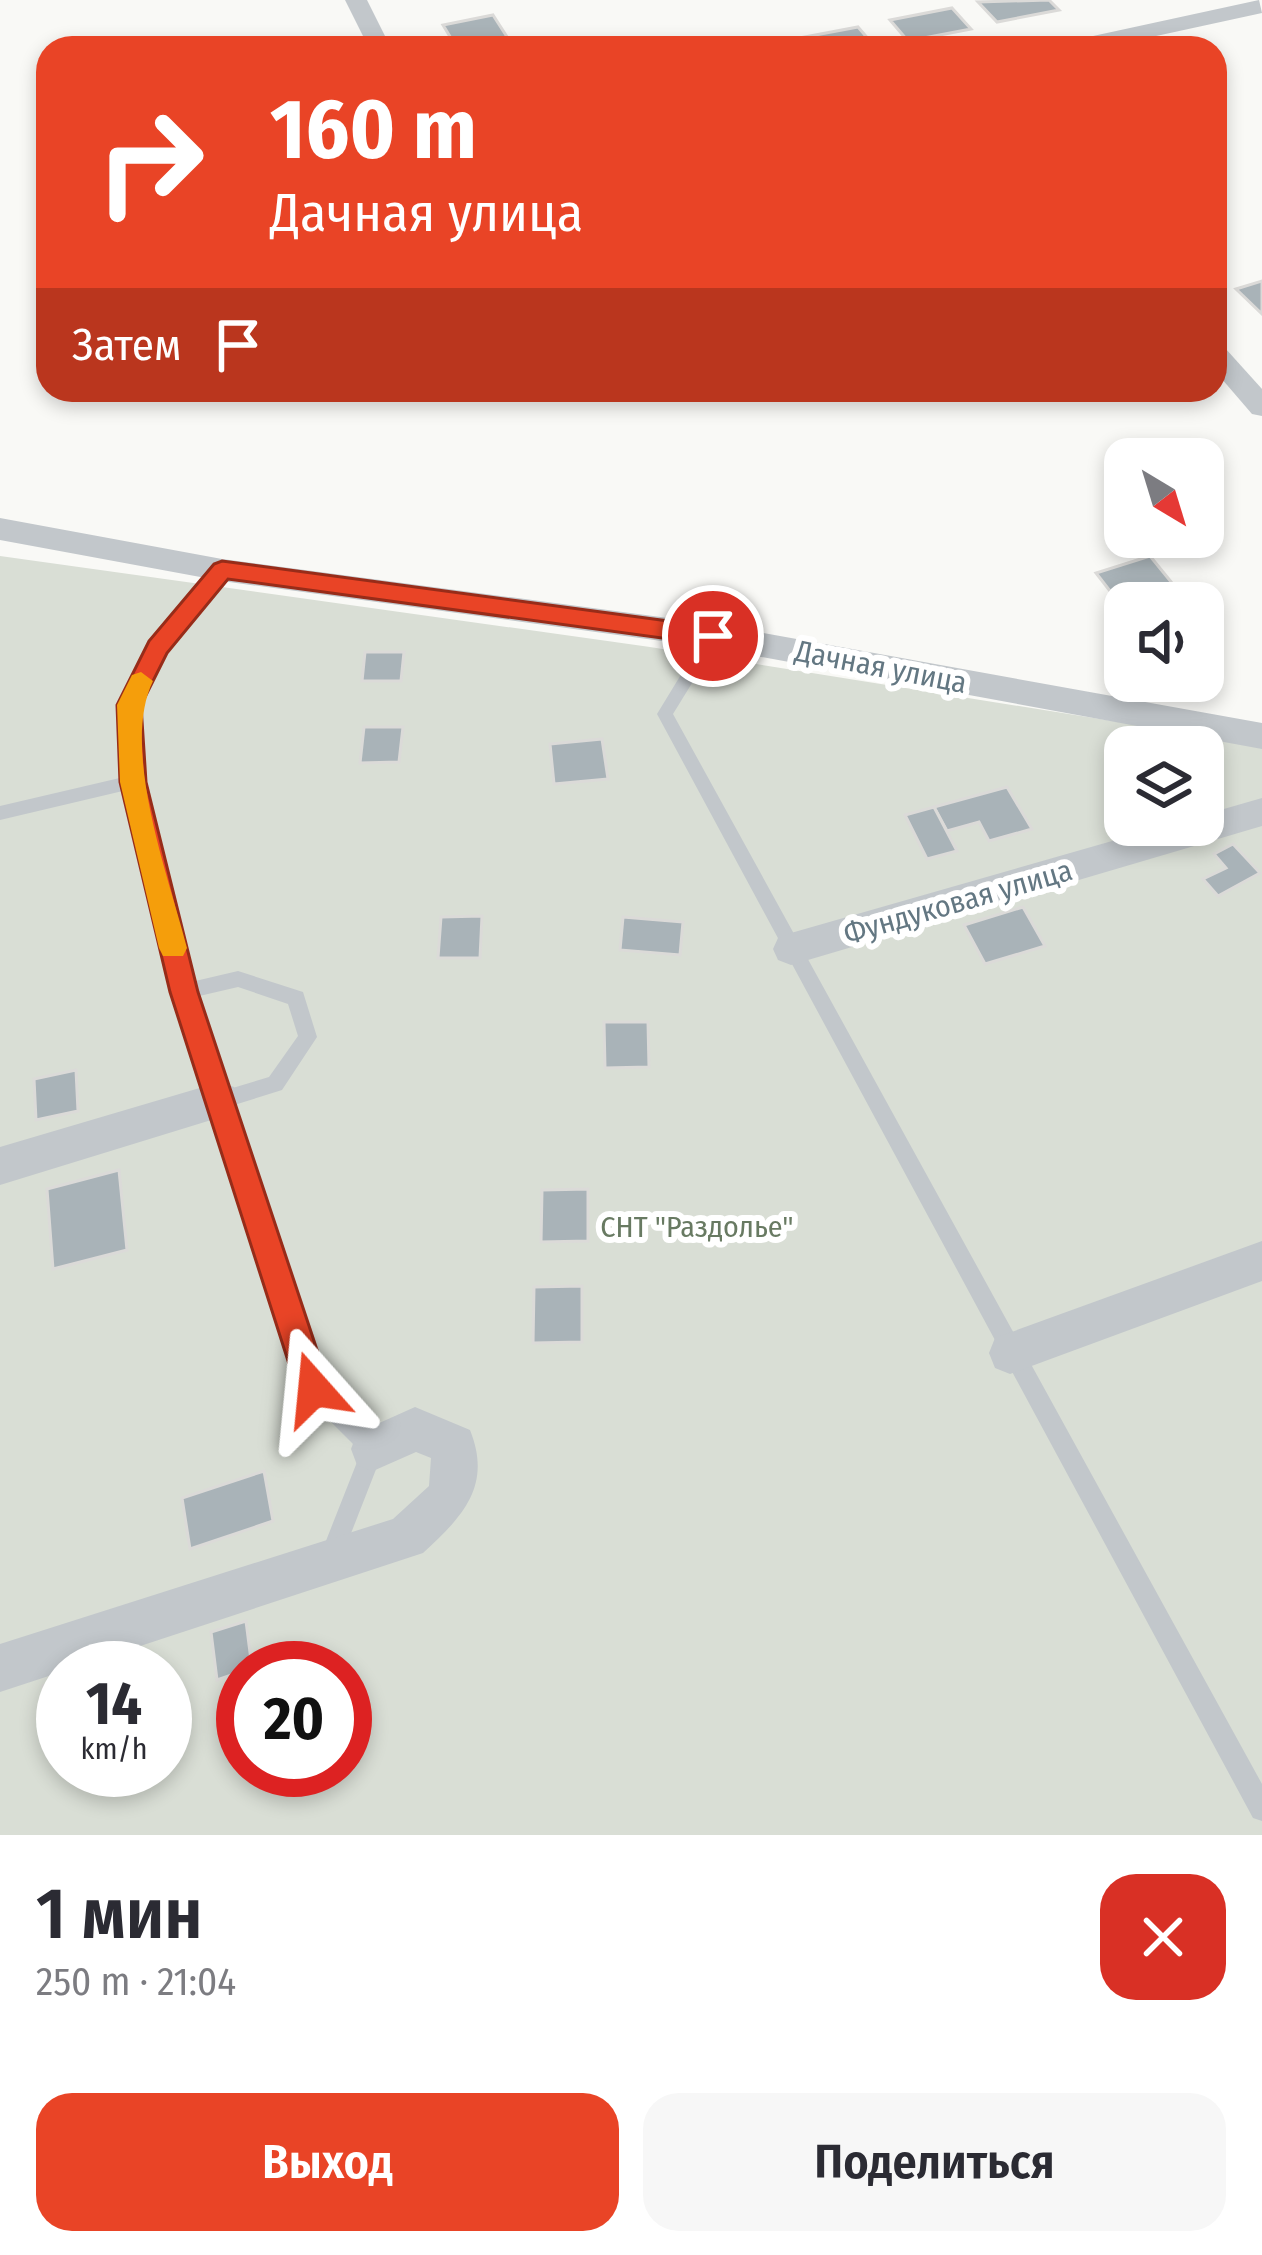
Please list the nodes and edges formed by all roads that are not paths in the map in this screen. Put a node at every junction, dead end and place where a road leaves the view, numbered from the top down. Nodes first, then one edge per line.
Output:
1 (356, 0) edge
2 (1262, 6) edge
3 (374, 36) edge
4 (1125, 36) edge
5 (1227, 368) edge
6 (1262, 407) edge
7 (0, 529) edge
8 (222, 570) junction
9 (713, 636) junction
10 (1262, 736) edge
11 (133, 782) junction
12 (1262, 812) edge
13 (0, 813) edge
14 (791, 949) junction
15 (184, 992) junction
16 (220, 1100) junction
17 (0, 1166) edge
18 (1262, 1261) edge
19 (1010, 1353) junction
20 (373, 1449) junction
21 (331, 1558) junction
22 (0, 1668) edge
23 (1262, 1809) edge

1 - 3 street
2 - 4 street
5 - 6 street
7 - 8 street, Дачная улица
8 - 9 street, Дачная улица
8 - 11 lane
9 - 10 street, Дачная улица
9 - 14 lane
11 - 13 lane
11 - 15 lane
12 - 14 street, Фундуковая улица
14 - 19 lane
15 - 16 lane
15 - 16 lane
16 - 17 street
16 - 20 lane
18 - 19 street
19 - 23 lane
20 - 21 lane
20 - 21 street
21 - 22 street

